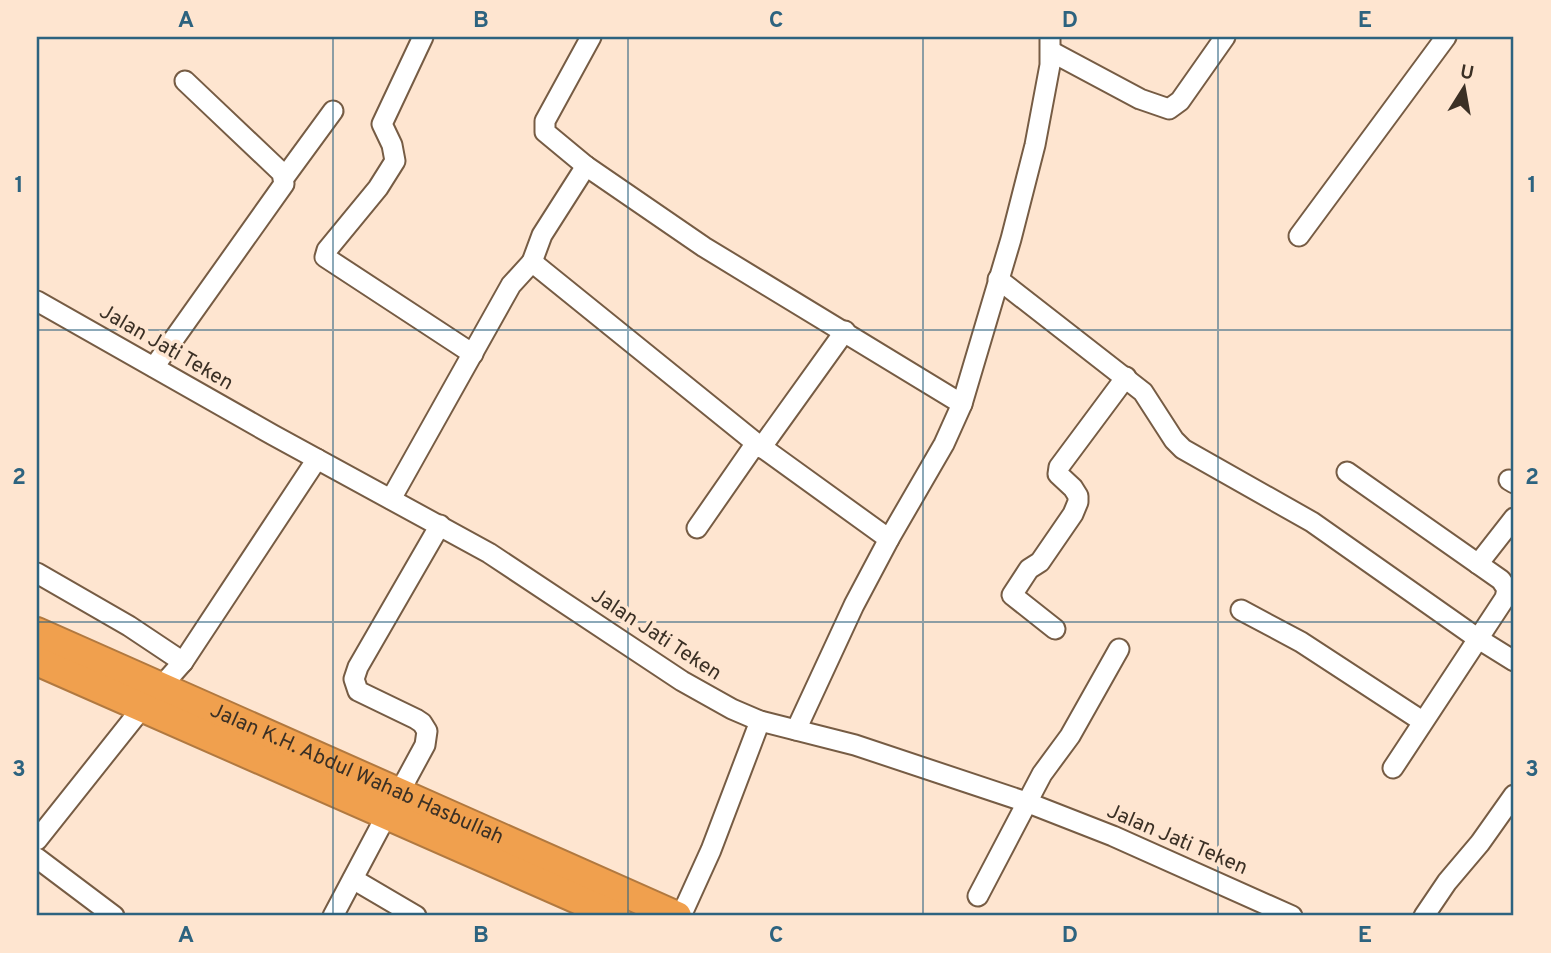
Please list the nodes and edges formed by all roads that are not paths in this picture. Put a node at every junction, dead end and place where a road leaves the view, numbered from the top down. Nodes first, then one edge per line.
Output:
1 (424, 37) edge
2 (589, 37) edge
3 (1225, 37) edge
4 (1446, 37) edge
5 (1051, 45) edge
6 (185, 81) dead end
7 (333, 111) dead end
8 (586, 166) junction
9 (284, 178) junction
10 (1299, 236) dead end
11 (531, 262) junction
12 (998, 279) junction
13 (37, 301) edge
14 (845, 331) junction
15 (472, 354) junction
16 (154, 366) junction
17 (1126, 377) junction
18 (962, 404) junction
19 (758, 445) junction
20 (317, 459) junction
21 (1347, 472) dead end
22 (391, 499) junction
23 (1514, 518) edge
24 (440, 525) junction
25 (697, 528) dead end
26 (889, 538) junction
27 (1478, 564) junction
28 (37, 573) edge
29 (1241, 610) dead end
30 (1055, 629) dead end
31 (37, 632) edge
32 (1477, 638) junction
33 (1119, 649) dead end
34 (37, 661) edge
35 (1514, 661) edge
36 (183, 662) junction
37 (161, 688) junction
38 (142, 708) junction
39 (760, 721) junction
40 (1422, 721) junction
41 (796, 730) junction
42 (1393, 768) dead end
43 (1514, 795) edge
44 (1026, 802) junction
45 (392, 805) junction
46 (38, 838) edge
47 (37, 858) edge
48 (354, 879) junction
49 (978, 896) dead end
50 (673, 915) edge
51 (114, 916) edge
52 (332, 916) edge
53 (415, 916) edge
54 (616, 916) edge
55 (1292, 916) edge
56 (1424, 916) edge

1 - 15 street
2 - 8 street
3 - 5 street
4 - 10 street
5 - 12 street
6 - 9 street
7 - 9 street
8 - 11 street
8 - 14 street
9 - 16 street
11 - 15 street
11 - 19 street
12 - 17 street
12 - 18 street
13 - 16 street, Jalan Jati Teken
14 - 18 street
14 - 19 street
15 - 22 street
16 - 20 street, Jalan Jati Teken
17 - 30 street
17 - 32 street
18 - 26 street
19 - 25 street
19 - 26 street
20 - 22 street, Jalan Jati Teken
20 - 36 street
21 - 27 street
22 - 24 street, Jalan Jati Teken
23 - 27 street
24 - 39 street, Jalan Jati Teken
24 - 45 street
26 - 41 street
27 - 32 street
28 - 36 street
29 - 40 street
31 - 37 highway, Jalan K.H. Abdul Wahab Hasbullah
32 - 35 street
32 - 40 street
33 - 44 street
34 - 38 highway, Jalan K.H. Abdul Wahab Hasbullah
36 - 37 street
37 - 38 street
37 - 45 highway, Jalan K.H. Abdul Wahab Hasbullah
38 - 45 highway, Jalan K.H. Abdul Wahab Hasbullah
38 - 46 street
39 - 41 street, Jalan Jati Teken
39 - 50 street
40 - 42 street
41 - 44 street, Jalan Jati Teken
43 - 56 street
44 - 49 street
44 - 55 street, Jalan Jati Teken
45 - 48 street
45 - 50 highway, Jalan K.H. Abdul Wahab Hasbullah
45 - 54 highway, Jalan K.H. Abdul Wahab Hasbullah
47 - 51 street
48 - 52 street
48 - 53 street

